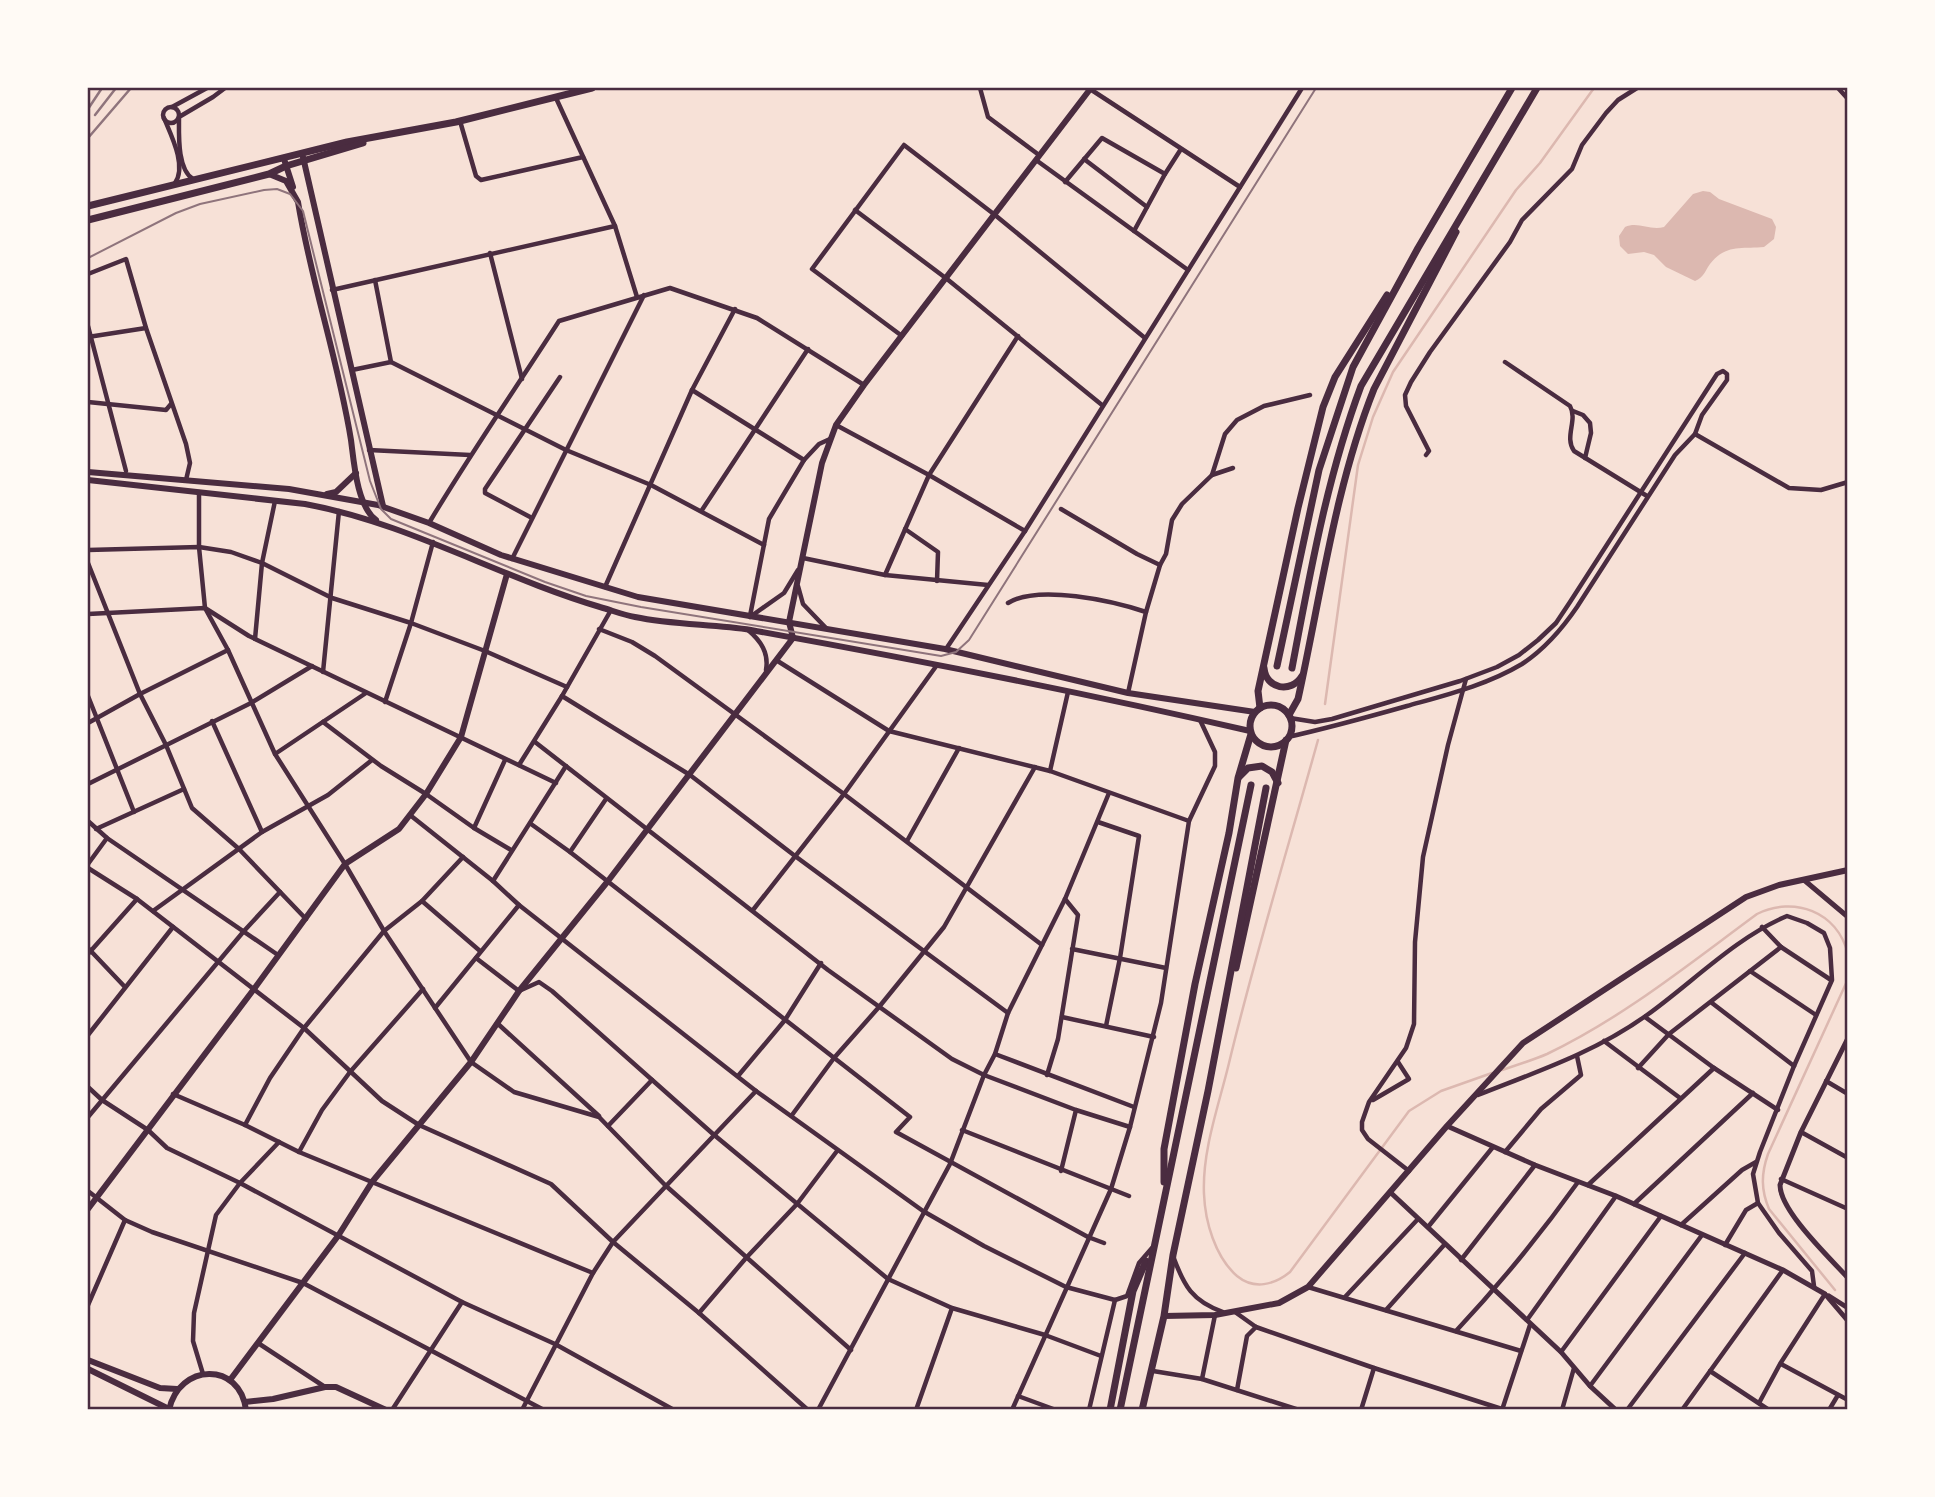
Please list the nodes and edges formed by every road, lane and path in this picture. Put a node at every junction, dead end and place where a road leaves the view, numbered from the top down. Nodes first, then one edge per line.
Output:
1 (207, 88) edge
2 (225, 88) edge
3 (592, 88) edge
4 (980, 88) edge
5 (1090, 88) edge
6 (1302, 88) edge
7 (1512, 88) edge
8 (1537, 88) edge
9 (1637, 88) edge
10 (1838, 88) edge
11 (555, 97) junction
12 (1847, 99) edge
13 (172, 107) junction
14 (179, 117) junction
15 (164, 118) junction
16 (460, 121) junction
17 (1181, 149) junction
18 (303, 157) junction
19 (583, 157) junction
20 (1038, 158) junction
21 (1084, 159) junction
22 (1493, 160) junction
23 (285, 162) junction
24 (269, 174) junction
25 (1164, 174) junction
26 (194, 180) junction
27 (1065, 182) junction
28 (173, 185) junction
29 (1240, 187) junction
30 (296, 195) junction
31 (88, 206) edge
32 (1147, 207) junction
33 (855, 210) junction
34 (995, 215) junction
35 (88, 220) edge
36 (615, 226) junction
37 (1134, 231) junction
38 (1418, 248) junction
39 (490, 253) junction
40 (1189, 270) junction
41 (88, 274) edge
42 (375, 279) junction
43 (947, 279) junction
44 (332, 290) junction
45 (645, 295) junction
46 (637, 297) junction
47 (735, 309) junction
48 (88, 326) edge
49 (146, 328) junction
50 (903, 336) junction
51 (1018, 336) junction
52 (89, 337) edge
53 (1145, 338) junction
54 (808, 349) junction
55 (391, 362) junction
56 (1505, 362) dead end
57 (352, 370) junction
58 (560, 377) dead end
59 (522, 379) junction
60 (864, 386) junction
61 (692, 390) junction
62 (1310, 395) dead end
63 (88, 402) edge
64 (108, 404) junction
65 (171, 404) junction
66 (1102, 405) junction
67 (1573, 411) junction
68 (499, 416) junction
69 (1687, 420) junction
70 (836, 425) junction
71 (1697, 426) junction
72 (756, 428) junction
73 (525, 429) junction
74 (1679, 432) junction
75 (1695, 434) junction
76 (831, 439) junction
77 (1690, 439) junction
78 (369, 450) junction
79 (566, 450) junction
80 (470, 455) junction
81 (1426, 455) dead end
82 (1585, 458) junction
83 (804, 460) junction
84 (1233, 468) dead end
85 (126, 471) dead end
86 (88, 472) edge
87 (356, 473) junction
88 (929, 475) junction
89 (1212, 475) junction
90 (88, 480) edge
91 (184, 481) junction
92 (1847, 482) edge
93 (652, 485) junction
94 (1640, 491) junction
95 (199, 492) junction
96 (322, 495) junction
97 (1647, 496) junction
98 (275, 501) junction
99 (363, 502) junction
100 (383, 506) junction
101 (1061, 509) dead end
102 (339, 510) junction
103 (702, 510) junction
104 (372, 519) junction
105 (532, 519) junction
106 (429, 523) junction
107 (905, 529) junction
108 (1025, 531) junction
109 (433, 542) junction
110 (764, 545) junction
111 (199, 547) junction
112 (88, 550) edge
113 (803, 558) junction
114 (512, 559) junction
115 (88, 563) edge
116 (262, 563) junction
117 (1160, 565) junction
118 (799, 570) junction
119 (507, 574) junction
120 (885, 575) junction
121 (937, 581) junction
122 (989, 586) junction
123 (605, 588) junction
124 (332, 598) junction
125 (1008, 603) dead end
126 (205, 608) junction
127 (611, 610) junction
128 (108, 611) junction
129 (1146, 612) junction
130 (88, 614) edge
131 (750, 617) junction
132 (789, 621) junction
133 (411, 623) junction
134 (826, 628) junction
135 (599, 629) junction
136 (747, 630) junction
137 (793, 638) junction
138 (255, 639) junction
139 (945, 649) junction
140 (228, 650) junction
141 (485, 651) junction
142 (776, 660) junction
143 (1264, 664) junction
144 (937, 665) junction
145 (312, 666) junction
146 (1277, 666) dead end
147 (1292, 668) dead end
148 (323, 672) junction
149 (1304, 672) junction
150 (765, 674) junction
151 (1466, 679) junction
152 (567, 687) junction
153 (1463, 690) junction
154 (1068, 692) junction
155 (366, 693) junction
156 (1128, 693) junction
157 (140, 694) junction
158 (88, 696) edge
159 (562, 696) junction
160 (385, 702) junction
161 (251, 703) junction
162 (1257, 710) junction
163 (733, 714) junction
164 (1290, 717) junction
165 (96, 718) junction
166 (1200, 720) junction
167 (212, 721) junction
168 (323, 722) junction
169 (88, 723) edge
170 (889, 731) junction
171 (1251, 732) junction
172 (461, 737) junction
173 (1287, 739) junction
174 (535, 742) junction
175 (166, 745) junction
176 (959, 748) junction
177 (275, 754) junction
178 (372, 760) junction
179 (505, 760) junction
180 (519, 765) junction
181 (566, 766) junction
182 (1035, 766) junction
183 (118, 769) junction
184 (1050, 771) junction
185 (690, 775) junction
186 (1238, 778) junction
187 (556, 783) junction
188 (1278, 783) junction
189 (88, 784) edge
190 (1251, 785) dead end
191 (1266, 788) dead end
192 (184, 789) junction
193 (1109, 793) junction
194 (426, 794) junction
195 (844, 794) junction
196 (606, 799) junction
197 (309, 805) junction
198 (134, 812) junction
199 (410, 815) junction
200 (88, 821) edge
201 (1189, 821) junction
202 (1098, 822) junction
203 (531, 824) junction
204 (474, 828) junction
205 (96, 829) junction
206 (647, 830) junction
207 (262, 832) junction
208 (107, 838) junction
209 (907, 841) junction
210 (239, 849) junction
211 (511, 850) junction
212 (570, 852) junction
213 (795, 856) junction
214 (463, 857) junction
215 (345, 864) junction
216 (88, 866) edge
217 (1847, 870) edge
218 (1804, 880) junction
219 (493, 881) junction
220 (607, 881) junction
221 (183, 889) junction
222 (966, 890) junction
223 (279, 892) junction
224 (137, 899) junction
225 (1065, 899) junction
226 (422, 901) junction
227 (519, 905) junction
228 (752, 910) junction
229 (153, 911) junction
230 (1847, 917) edge
231 (306, 919) junction
232 (173, 926) junction
233 (1762, 927) junction
234 (244, 931) junction
235 (384, 931) junction
236 (562, 937) junction
237 (1042, 945) junction
238 (1781, 947) junction
239 (1072, 949) junction
240 (924, 950) junction
241 (89, 951) edge
242 (480, 951) junction
243 (279, 956) junction
244 (476, 958) junction
245 (1120, 958) junction
246 (218, 961) junction
247 (821, 963) junction
248 (1167, 968) junction
249 (1750, 971) junction
250 (1832, 980) junction
251 (124, 986) junction
252 (254, 989) junction
253 (424, 989) junction
254 (519, 991) junction
255 (1712, 1003) junction
256 (879, 1007) junction
257 (435, 1009) junction
258 (1009, 1013) junction
259 (1816, 1015) junction
260 (1062, 1017) junction
261 (1645, 1017) junction
262 (785, 1020) junction
263 (497, 1023) junction
264 (1106, 1026) junction
265 (304, 1028) junction
266 (1669, 1034) junction
267 (88, 1035) edge
268 (1154, 1037) junction
269 (1847, 1038) edge
270 (1604, 1041) junction
271 (995, 1054) junction
272 (1577, 1056) junction
273 (834, 1058) junction
274 (471, 1062) junction
275 (1398, 1062) junction
276 (1794, 1066) junction
277 (1638, 1068) junction
278 (1714, 1068) junction
279 (350, 1072) junction
280 (1047, 1075) junction
281 (738, 1076) junction
282 (984, 1076) junction
283 (652, 1080) junction
284 (1826, 1082) junction
285 (88, 1087) edge
286 (756, 1091) junction
287 (1208, 1091) junction
288 (1752, 1093) junction
289 (173, 1094) junction
290 (1847, 1094) edge
291 (1474, 1097) junction
292 (1680, 1098) junction
293 (102, 1100) junction
294 (1369, 1102) junction
295 (1134, 1107) junction
296 (1076, 1110) junction
297 (1778, 1110) junction
298 (792, 1115) junction
299 (88, 1117) edge
300 (599, 1117) junction
301 (245, 1125) junction
302 (419, 1125) junction
303 (608, 1125) junction
304 (1447, 1126) junction
305 (1130, 1127) junction
306 (148, 1130) junction
307 (962, 1130) junction
308 (1801, 1132) junction
309 (713, 1134) junction
310 (279, 1142) junction
311 (1493, 1147) junction
312 (837, 1151) junction
313 (299, 1152) junction
314 (1505, 1152) junction
315 (1847, 1158) edge
316 (1757, 1161) junction
317 (950, 1164) junction
318 (1535, 1165) junction
319 (1061, 1171) junction
320 (1409, 1171) junction
321 (1781, 1179) junction
322 (372, 1182) junction
323 (1578, 1182) junction
324 (240, 1183) junction
325 (665, 1185) junction
326 (1588, 1186) junction
327 (1111, 1189) junction
328 (88, 1191) edge
329 (1390, 1192) junction
330 (1129, 1196) dead end
331 (1164, 1196) junction
332 (1616, 1196) junction
333 (96, 1197) junction
334 (1758, 1203) junction
335 (1634, 1204) junction
336 (797, 1205) junction
337 (88, 1209) edge
338 (1847, 1209) edge
339 (923, 1211) junction
340 (1661, 1216) junction
341 (1418, 1219) junction
342 (125, 1220) junction
343 (1681, 1225) junction
344 (1428, 1227) junction
345 (1702, 1235) junction
346 (338, 1236) junction
347 (1088, 1237) junction
348 (613, 1242) junction
349 (1104, 1243) dead end
350 (1444, 1244) junction
351 (1725, 1245) junction
352 (1153, 1248) junction
353 (207, 1251) junction
354 (1745, 1253) junction
355 (1173, 1255) junction
356 (746, 1258) junction
357 (1461, 1260) junction
358 (1839, 1269) junction
359 (1783, 1270) junction
360 (1847, 1272) edge
361 (593, 1273) junction
362 (1847, 1278) edge
363 (888, 1279) junction
364 (303, 1283) junction
365 (1814, 1286) junction
366 (1066, 1287) junction
367 (1308, 1287) junction
368 (1495, 1290) junction
369 (1825, 1294) junction
370 (1345, 1297) junction
371 (1115, 1300) junction
372 (462, 1302) junction
373 (88, 1305) edge
374 (952, 1308) junction
375 (1847, 1308) edge
376 (1386, 1310) junction
377 (1235, 1312) junction
378 (699, 1313) junction
379 (1227, 1313) junction
380 (1215, 1315) junction
381 (1164, 1316) junction
382 (1847, 1321) edge
383 (1528, 1323) junction
384 (1256, 1327) junction
385 (1456, 1331) junction
386 (1045, 1335) junction
387 (258, 1343) junction
388 (555, 1344) junction
389 (851, 1350) junction
390 (430, 1351) junction
391 (1521, 1351) junction
392 (1561, 1352) junction
393 (1101, 1356) junction
394 (88, 1360) edge
395 (1780, 1364) junction
396 (88, 1368) edge
397 (1374, 1368) junction
398 (1574, 1368) junction
399 (1153, 1371) junction
400 (1710, 1371) junction
401 (203, 1374) junction
402 (1202, 1379) junction
403 (230, 1380) junction
404 (1590, 1386) junction
405 (325, 1387) junction
406 (177, 1389) junction
407 (1237, 1390) junction
408 (1838, 1395) junction
409 (1018, 1396) junction
410 (1847, 1400) edge
411 (526, 1401) junction
412 (1759, 1403) junction
413 (246, 1406) edge
414 (376, 1408) edge
415 (169, 1409) edge
416 (386, 1409) edge
417 (392, 1409) edge
418 (522, 1409) edge
419 (544, 1409) edge
420 (674, 1409) edge
421 (808, 1409) edge
422 (818, 1409) edge
423 (916, 1409) edge
424 (1012, 1409) edge
425 (1056, 1409) edge
426 (1089, 1409) edge
427 (1110, 1409) edge
428 (1120, 1409) edge
429 (1145, 1409) edge
430 (1299, 1409) edge
431 (1361, 1409) edge
432 (1503, 1409) edge
433 (1562, 1409) edge
434 (1616, 1409) edge
435 (1627, 1409) edge
436 (1682, 1409) edge
437 (1769, 1409) edge
438 (1829, 1409) edge

1 - 13 street
2 - 14 street
3 - 11 main road
4 - 20 street
5 - 17 street
5 - 20 main road
6 - 29 street
7 - 38 main road
8 - 22 main road
9 - 81 street
10 - 12 street
11 - 16 main road
11 - 19 street
13 - 14 street
13 - 15 street
14 - 15 street
14 - 26 street
15 - 28 street
16 - 18 main road
16 - 19 street
17 - 25 street
17 - 29 street
18 - 23 main road
18 - 44 main road
19 - 36 street
20 - 27 street
20 - 34 main road
21 - 25 street
21 - 27 street
21 - 32 street
22 - 147 main road
22 - 149 main road
23 - 24 main road
23 - 26 main road
23 - 30 main road
24 - 30 main road
24 - 35 main road
25 - 32 street
26 - 28 main road
27 - 37 street
28 - 31 main road
29 - 40 street
30 - 87 main road
32 - 37 street
33 - 34 street
33 - 43 street
33 - 50 street
34 - 43 main road
34 - 53 street
36 - 39 street
36 - 46 street
37 - 40 street
38 - 143 main road
38 - 146 main road
39 - 42 street
39 - 59 street
40 - 53 street
41 - 49 street
42 - 44 street
42 - 55 street
43 - 50 main road
43 - 51 street
44 - 57 main road
45 - 46 street
45 - 47 street
45 - 79 street
46 - 59 street
47 - 54 street
47 - 61 street
48 - 52 street
49 - 52 street
49 - 65 street
50 - 60 main road
51 - 66 street
51 - 88 street
52 - 64 street
53 - 66 street
54 - 60 street
54 - 72 street
55 - 57 street
55 - 68 street
56 - 67 street
57 - 78 main road
58 - 73 street
59 - 68 street
60 - 70 main road
61 - 72 street
61 - 93 street
62 - 89 street
63 - 64 street
64 - 65 street
64 - 85 street
65 - 91 street
66 - 108 street
67 - 82 street
67 - 82 street
68 - 73 street
68 - 80 street
69 - 71 street
69 - 71 street
69 - 74 street
70 - 76 main road
70 - 88 street
71 - 75 street
72 - 83 street
72 - 103 street
73 - 79 street
73 - 105 street
74 - 77 street
74 - 94 street
75 - 77 street
75 - 92 street
76 - 83 street
76 - 113 main road
77 - 97 street
78 - 80 street
78 - 100 main road
79 - 93 street
79 - 105 street
80 - 106 street
82 - 94 street
83 - 110 street
84 - 89 street
86 - 91 main road
87 - 96 main road
87 - 99 main road
88 - 107 street
88 - 108 street
89 - 117 street
90 - 95 main road
91 - 96 main road
93 - 103 street
93 - 123 street
94 - 97 street
94 - 151 street
95 - 98 main road
95 - 111 street
96 - 99 main road
97 - 153 street
98 - 102 main road
98 - 116 street
99 - 100 main road
99 - 104 main road
100 - 104 main road
100 - 106 main road
101 - 117 street
102 - 104 main road
102 - 124 street
103 - 110 street
104 - 109 main road
105 - 114 street
106 - 114 main road
107 - 120 street
107 - 121 street
108 - 122 street
109 - 119 main road
109 - 133 street
110 - 131 street
111 - 112 street
111 - 116 street
111 - 126 street
113 - 118 main road
113 - 120 street
114 - 123 main road
115 - 128 street
116 - 124 street
116 - 138 street
117 - 129 street
118 - 131 street
118 - 132 main road
118 - 134 street
119 - 127 main road
119 - 141 main road
120 - 121 street
121 - 122 street
122 - 139 street
123 - 131 main road
124 - 133 street
124 - 148 street
125 - 129 street
126 - 128 street
126 - 138 street
126 - 140 street
127 - 135 street
127 - 136 main road
128 - 130 street
128 - 157 street
129 - 156 street
131 - 132 main road
132 - 134 main road
132 - 137 main road
133 - 141 street
133 - 160 street
134 - 139 main road
135 - 152 street
135 - 163 street
136 - 137 main road
136 - 150 street
137 - 142 main road
137 - 144 main road
138 - 145 street
139 - 156 main road
140 - 157 street
140 - 161 street
141 - 152 street
141 - 172 main road
142 - 150 main road
142 - 170 street
143 - 149 main road
143 - 162 main road
144 - 154 main road
144 - 170 street
145 - 148 street
145 - 161 street
148 - 155 street
149 - 164 main road
150 - 163 main road
151 - 153 street
151 - 164 street
152 - 159 street
153 - 173 street
153 - 275 street
154 - 166 main road
154 - 184 street
155 - 160 street
155 - 168 street
156 - 162 main road
157 - 165 street
157 - 175 street
158 - 165 street
159 - 174 street
159 - 185 street
160 - 172 street
161 - 167 street
161 - 177 street
162 - 164 main road
162 - 171 main road
163 - 185 main road
163 - 195 street
164 - 173 main road
165 - 169 street
165 - 183 street
166 - 171 main road
166 - 201 street
167 - 175 street
167 - 207 street
168 - 177 street
168 - 178 street
170 - 176 street
170 - 195 street
171 - 173 main road
171 - 186 main road
172 - 179 street
172 - 194 main road
173 - 188 main road
174 - 180 street
174 - 181 street
175 - 183 street
175 - 192 street
176 - 182 street
176 - 209 street
177 - 197 street
178 - 194 street
178 - 197 street
179 - 180 street
179 - 204 street
180 - 187 street
181 - 187 street
181 - 196 street
182 - 184 street
182 - 222 street
183 - 189 street
183 - 198 street
184 - 193 street
185 - 206 main road
185 - 213 street
186 - 188 main road
186 - 331 main road
187 - 203 street
188 - 287 main road
190 - 331 main road
191 - 287 main road
192 - 198 street
192 - 210 street
193 - 201 street
193 - 202 street
194 - 199 main road
194 - 204 street
195 - 209 street
195 - 213 street
196 - 206 street
196 - 212 street
197 - 207 street
197 - 215 street
198 - 205 street
199 - 214 street
199 - 215 main road
200 - 205 street
201 - 248 street
202 - 225 street
202 - 245 street
203 - 211 street
203 - 212 street
204 - 211 street
205 - 208 street
206 - 220 main road
206 - 228 street
207 - 210 street
208 - 216 street
208 - 221 street
209 - 222 street
210 - 221 street
210 - 223 street
211 - 219 street
212 - 220 street
213 - 228 street
213 - 240 street
214 - 219 street
214 - 226 street
215 - 231 main road
215 - 235 street
216 - 224 street
217 - 218 main road
218 - 230 street
218 - 291 main road
219 - 227 street
220 - 236 main road
220 - 262 street
221 - 229 street
221 - 234 street
222 - 237 street
222 - 240 street
223 - 231 street
223 - 234 street
224 - 229 street
224 - 241 street
225 - 237 street
225 - 239 street
226 - 235 street
226 - 242 street
227 - 236 street
227 - 242 street
228 - 247 street
229 - 232 street
231 - 243 main road
232 - 246 street
232 - 251 street
233 - 238 street
233 - 250 street
233 - 261 street
234 - 243 street
234 - 246 street
235 - 253 street
235 - 265 street
236 - 254 main road
236 - 281 street
237 - 258 street
238 - 249 street
238 - 250 street
239 - 245 street
239 - 260 street
240 - 256 street
240 - 258 street
241 - 251 street
242 - 244 street
243 - 252 main road
244 - 254 street
244 - 257 street
245 - 248 street
245 - 264 street
246 - 252 street
246 - 293 street
247 - 256 street
247 - 262 street
248 - 268 street
249 - 255 street
249 - 259 street
250 - 259 street
251 - 267 street
252 - 265 street
252 - 289 main road
253 - 257 street
253 - 279 street
254 - 263 main road
254 - 283 street
255 - 266 street
255 - 276 street
256 - 273 street
256 - 282 street
257 - 274 street
258 - 271 street
259 - 276 street
260 - 264 street
260 - 280 street
261 - 266 street
261 - 270 street
262 - 273 street
262 - 281 street
263 - 274 main road
263 - 300 street
264 - 268 street
265 - 279 street
265 - 301 street
266 - 277 street
266 - 278 street
268 - 295 street
269 - 284 street
270 - 272 street
270 - 277 street
271 - 280 street
271 - 282 street
272 - 291 street
272 - 314 street
273 - 298 street
273 - 317 street
274 - 300 street
274 - 302 main road
275 - 294 street
275 - 294 street
276 - 297 street
277 - 292 street
278 - 288 street
278 - 292 street
279 - 302 street
279 - 313 street
280 - 295 street
281 - 286 street
282 - 296 street
282 - 307 street
283 - 303 street
283 - 309 street
284 - 290 street
284 - 308 street
285 - 293 street
286 - 298 street
286 - 309 street
287 - 355 main road
288 - 297 street
288 - 335 street
289 - 301 street
289 - 306 main road
291 - 304 main road
292 - 326 street
293 - 299 street
293 - 306 street
294 - 320 street
295 - 305 street
296 - 305 street
296 - 319 street
297 - 316 street
298 - 312 street
300 - 303 street
301 - 310 street
302 - 322 main road
302 - 348 street
303 - 325 street
304 - 311 street
304 - 320 main road
305 - 327 street
306 - 324 street
306 - 333 main road
307 - 317 street
307 - 319 street
308 - 315 street
308 - 321 street
309 - 325 street
309 - 336 street
310 - 313 street
310 - 324 street
311 - 314 street
311 - 344 street
312 - 336 street
312 - 339 street
313 - 322 street
314 - 318 street
316 - 334 street
316 - 343 street
317 - 339 street
317 - 347 street
318 - 323 street
318 - 357 street
319 - 327 street
320 - 329 main road
321 - 338 street
321 - 358 street
322 - 346 main road
322 - 361 street
323 - 326 street
323 - 368 street
324 - 346 street
324 - 353 street
325 - 348 street
325 - 356 street
326 - 332 street
327 - 330 street
327 - 347 street
328 - 333 street
329 - 341 street
329 - 367 main road
331 - 352 main road
332 - 335 street
332 - 383 street
333 - 337 main road
333 - 342 street
334 - 351 street
334 - 365 street
335 - 340 street
336 - 356 street
336 - 363 street
339 - 363 street
339 - 366 street
340 - 343 street
340 - 392 street
341 - 344 street
341 - 370 street
342 - 353 street
342 - 373 street
343 - 345 street
344 - 350 street
345 - 351 street
345 - 404 street
346 - 364 main road
346 - 372 street
347 - 349 street
347 - 366 street
348 - 361 street
348 - 378 street
350 - 357 street
350 - 376 street
351 - 354 street
352 - 371 street
352 - 427 main road
352 - 428 main road
353 - 364 street
353 - 401 street
354 - 359 street
354 - 435 street
355 - 379 street
355 - 381 main road
356 - 378 street
356 - 389 street
357 - 368 street
358 - 360 street
358 - 362 street
359 - 365 street
359 - 400 street
361 - 388 street
363 - 374 street
363 - 389 street
364 - 387 main road
364 - 390 street
365 - 369 street
366 - 371 street
366 - 386 street
367 - 370 street
367 - 377 main road
368 - 383 street
368 - 385 street
369 - 375 street
369 - 382 street
369 - 395 street
370 - 376 street
371 - 393 street
372 - 388 street
372 - 390 street
374 - 386 street
374 - 423 street
376 - 385 street
377 - 379 main road
377 - 384 street
378 - 421 street
379 - 380 main road
380 - 381 main road
380 - 402 street
381 - 399 main road
381 - 429 main road
383 - 391 street
383 - 392 street
384 - 397 street
384 - 407 street
385 - 391 street
386 - 393 street
386 - 409 street
387 - 403 main road
387 - 405 street
388 - 411 street
388 - 420 street
389 - 422 street
390 - 411 street
390 - 417 street
391 - 432 street
392 - 398 street
393 - 426 street
394 - 406 main road
395 - 408 street
395 - 412 street
396 - 415 main road
397 - 431 street
397 - 432 street
398 - 404 street
398 - 433 street
399 - 402 street
399 - 429 main road
400 - 412 street
400 - 436 street
401 - 403 main road
401 - 406 main road
402 - 407 street
403 - 413 main road
404 - 434 street
405 - 413 main road
405 - 414 main road
406 - 415 main road
407 - 430 street
408 - 410 street
408 - 438 street
409 - 424 street
409 - 425 street
411 - 418 street
411 - 419 street
412 - 437 street
414 - 416 main road

